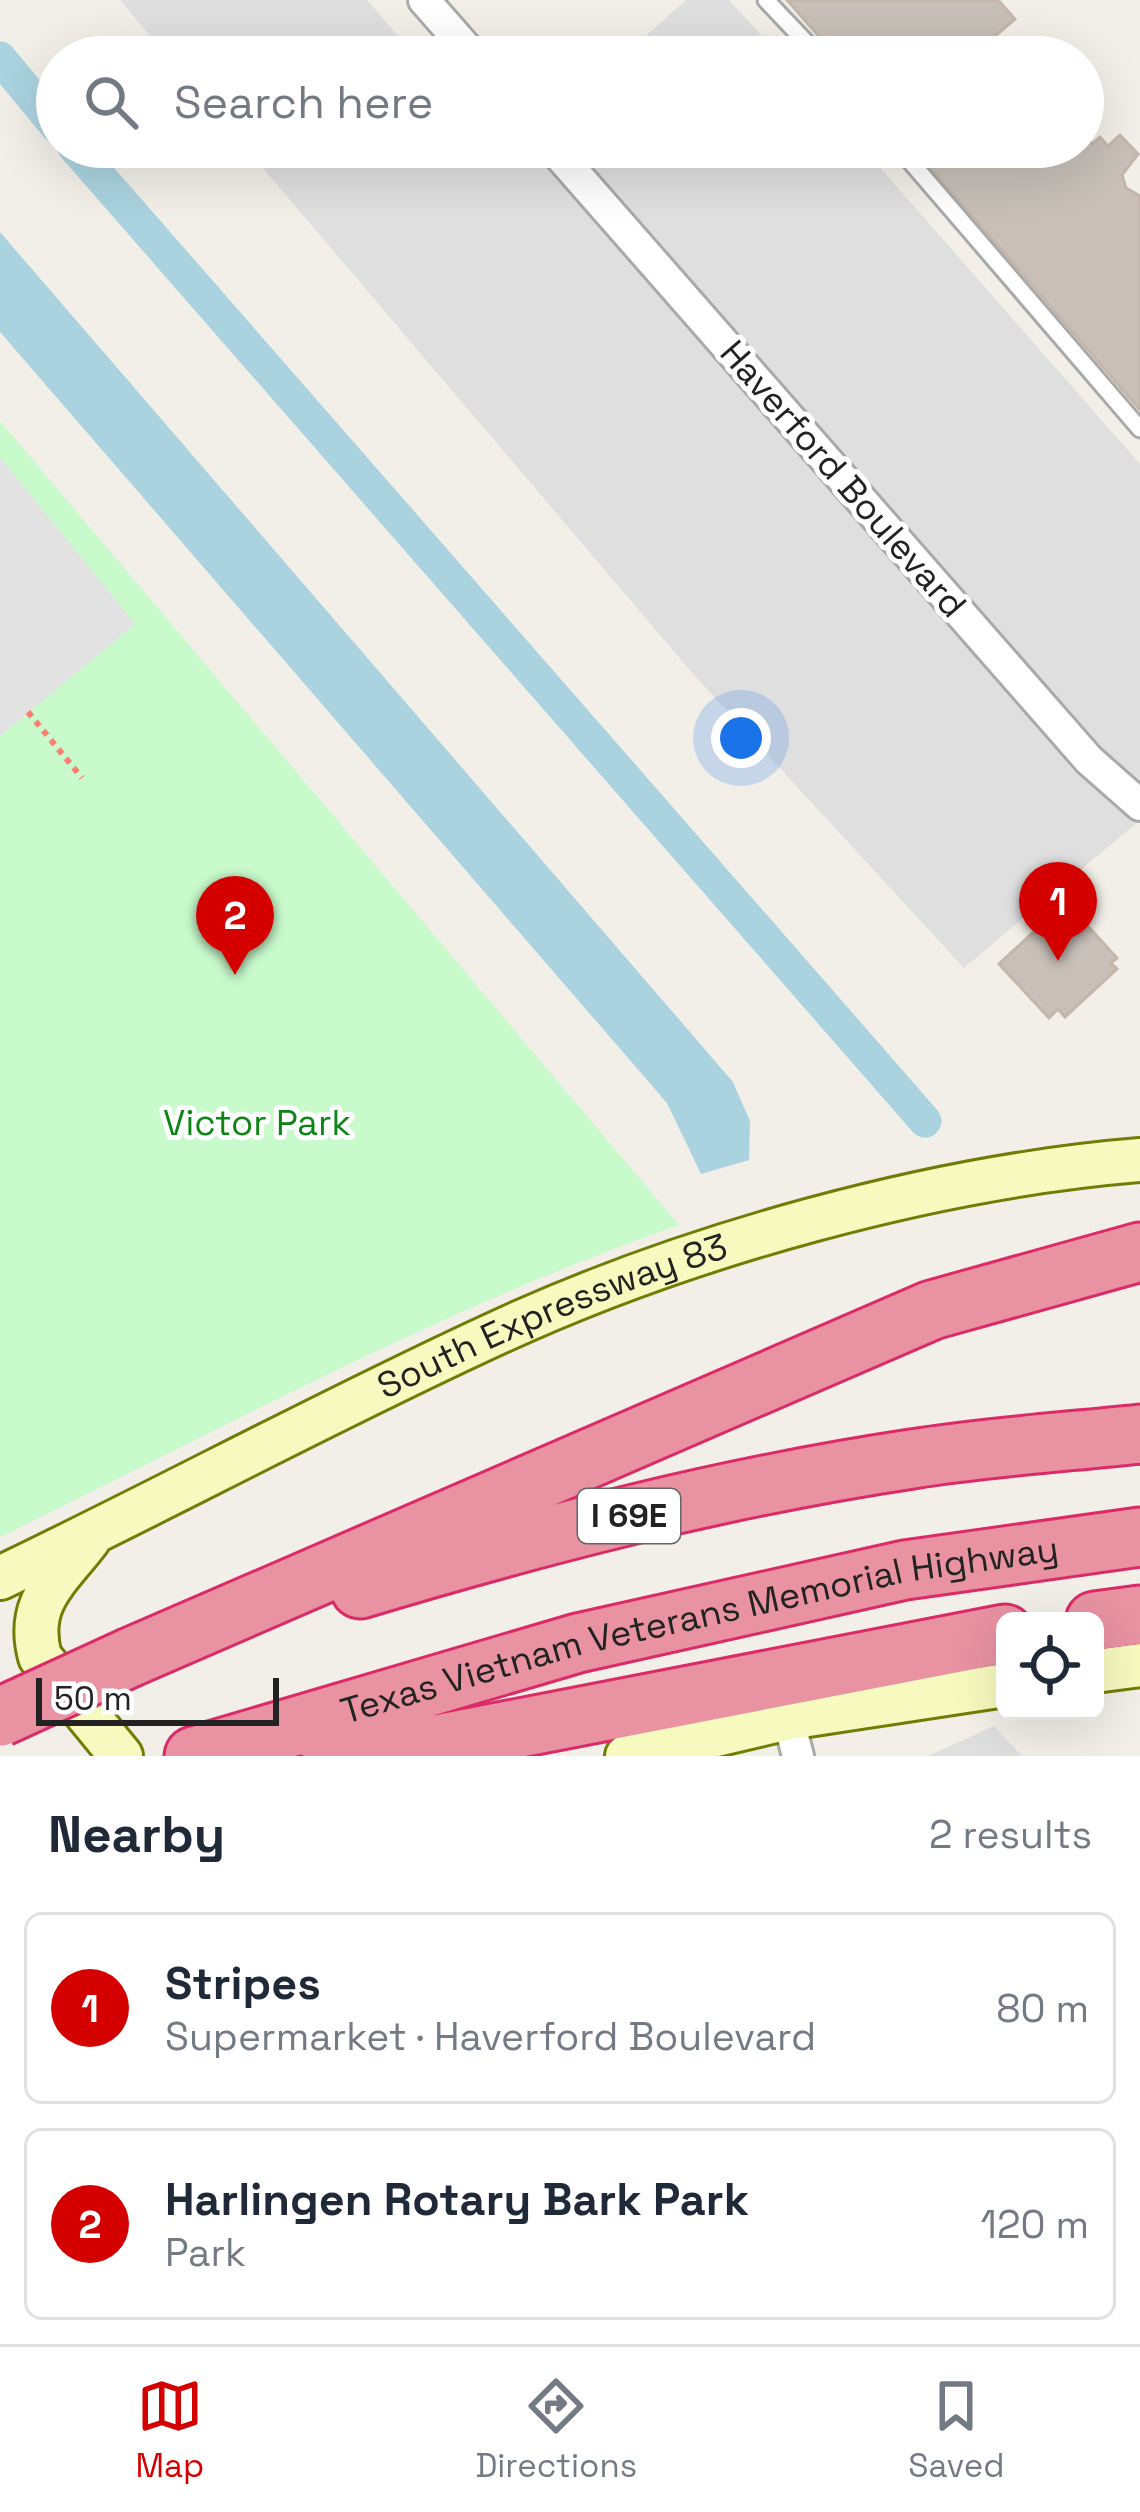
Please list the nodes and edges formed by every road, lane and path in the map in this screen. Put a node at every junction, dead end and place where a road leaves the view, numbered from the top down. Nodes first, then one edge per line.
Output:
1 (424, 0) edge
2 (766, 0) edge
3 (456, 36) edge
4 (800, 36) edge
5 (570, 168) edge
6 (916, 168) edge
7 (1140, 429) edge
8 (28, 712) dead end
9 (82, 778) dead end
10 (1140, 805) edge
11 (1140, 1160) edge
12 (1140, 1252) edge
13 (1140, 1434) edge
14 (94, 1533) junction
15 (1140, 1537) edge
16 (0, 1578) edge
17 (1140, 1615) edge
18 (1104, 1620) edge
19 (996, 1636) edge
20 (131, 1657) junction
21 (1140, 1665) edge
22 (1104, 1670) edge
23 (996, 1687) edge
24 (0, 1717) edge
25 (294, 1727) junction
26 (793, 1737) edge
27 (196, 1755) edge
28 (121, 1756) edge
29 (627, 1756) edge

1 - 3 street
2 - 4 lane
5 - 10 street, Haverford Boulevard
6 - 7 lane
8 - 9 path
11 - 14 main road, South Expressway 83
12 - 20 highway
13 - 20 highway, I 69E
14 - 16 main road, South Expressway 83
14 - 28 main road
15 - 25 highway, Texas Vietnam Veterans Memorial Highway
17 - 18 highway
19 - 25 highway
20 - 24 highway, I 69E, bridge
21 - 22 main road
23 - 26 main road
25 - 27 highway, Texas Vietnam Veterans Memorial Highway
26 - 29 main road

